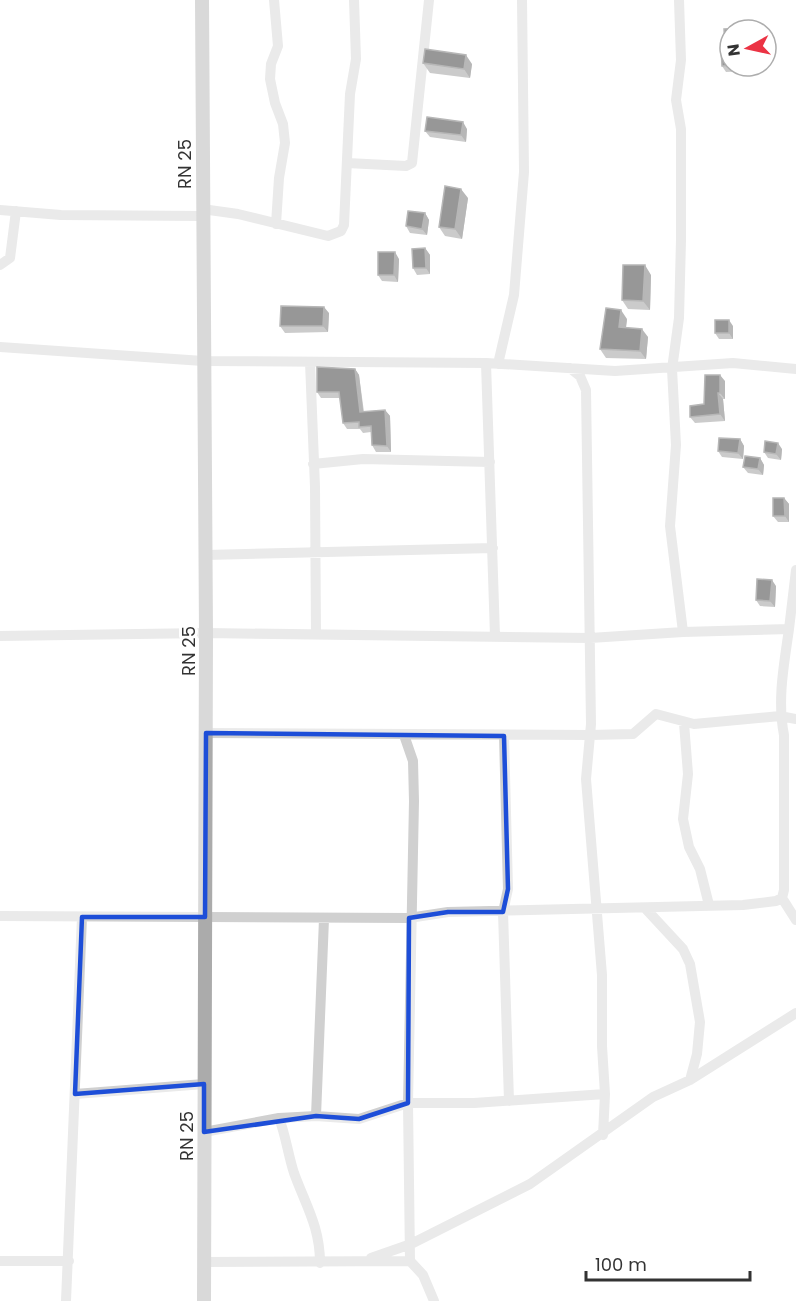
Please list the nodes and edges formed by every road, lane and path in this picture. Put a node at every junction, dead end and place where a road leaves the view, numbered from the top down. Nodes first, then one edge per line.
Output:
1 (202, 0) edge
2 (274, 0) edge
3 (354, 0) edge
4 (429, 0) edge
5 (522, 0) edge
6 (680, 0) edge
7 (347, 163) junction
8 (0, 210) edge
9 (16, 211) junction
10 (202, 212) junction
11 (276, 224) junction
12 (0, 265) edge
13 (0, 347) edge
14 (203, 361) junction
15 (310, 362) junction
16 (486, 363) junction
17 (498, 363) junction
18 (570, 368) junction
19 (672, 369) junction
20 (796, 369) edge
21 (490, 462) junction
22 (313, 464) junction
23 (493, 548) junction
24 (316, 552) junction
25 (205, 555) junction
26 (796, 570) edge
27 (789, 629) junction
28 (683, 632) junction
29 (206, 633) junction
30 (316, 634) junction
31 (0, 636) edge
32 (495, 636) junction
33 (590, 638) junction
34 (780, 716) junction
35 (796, 719) edge
36 (684, 723) junction
37 (206, 733) junction
38 (404, 735) junction
39 (590, 735) junction
40 (504, 736) junction
41 (782, 898) junction
42 (708, 905) junction
43 (645, 908) junction
44 (596, 910) junction
45 (503, 912) junction
46 (0, 916) edge
47 (82, 917) junction
48 (205, 917) junction
49 (410, 918) junction
50 (324, 919) junction
51 (796, 920) edge
52 (796, 1014) edge
53 (690, 1080) junction
54 (204, 1084) junction
55 (75, 1094) junction
56 (605, 1094) junction
57 (509, 1101) junction
58 (408, 1103) junction
59 (316, 1116) junction
60 (279, 1118) junction
61 (204, 1132) junction
62 (603, 1135) junction
63 (411, 1244) junction
64 (0, 1261) edge
65 (69, 1261) junction
66 (410, 1261) junction
67 (204, 1262) junction
68 (360, 1262) junction
69 (320, 1263) junction
70 (66, 1301) edge
71 (204, 1301) edge
72 (434, 1301) edge

1 - 10 main road, RN 25 / RN 25
2 - 11 street
3 - 7 street
4 - 7 street
5 - 17 street
6 - 19 street
7 - 11 street
8 - 9 street
9 - 10 street
9 - 12 street
10 - 11 street
10 - 14 main road, RN 25 / RN 25
13 - 14 street
14 - 15 street
14 - 25 main road, RN 25 / RN 25
15 - 16 street
15 - 22 street
16 - 17 street
16 - 21 street
17 - 18 street
18 - 19 street
18 - 33 street
19 - 20 street
19 - 28 street
21 - 22 street
21 - 23 street
22 - 24 street
23 - 24 street
23 - 32 street
24 - 25 street
24 - 30 street
25 - 29 main road, RN 25 / RN 25
26 - 27 street
27 - 28 street
27 - 34 street
28 - 33 street
29 - 30 street
29 - 31 street
29 - 37 main road, RN 25 / RN 25
30 - 32 street
32 - 33 street
33 - 39 street
34 - 35 street
34 - 36 street
34 - 41 street
36 - 39 street
36 - 42 street
37 - 38 street
37 - 48 main road, RN 25 / RN 25
38 - 40 street
38 - 49 street
39 - 40 street
39 - 44 street
40 - 45 street
41 - 42 street
41 - 51 street
42 - 43 street
43 - 44 street
43 - 53 street
44 - 45 street
44 - 56 street
45 - 49 street
45 - 57 street
46 - 47 street
47 - 48 street
47 - 55 street
48 - 50 street
48 - 54 main road, RN 25 / RN 25
49 - 50 street
49 - 58 street
50 - 59 street
52 - 53 street
53 - 62 street
54 - 55 street
54 - 61 main road, RN 25 / RN 25
55 - 65 street
56 - 57 street
56 - 62 street
57 - 58 street
58 - 59 street
58 - 63 street
59 - 60 street
60 - 61 street
60 - 69 street
61 - 67 main road, RN 25 / RN 25
62 - 63 street
63 - 66 street
63 - 68 street
64 - 65 street
65 - 70 street
66 - 68 street
66 - 72 street
67 - 69 street
67 - 71 main road, RN 25 / RN 25
68 - 69 street

